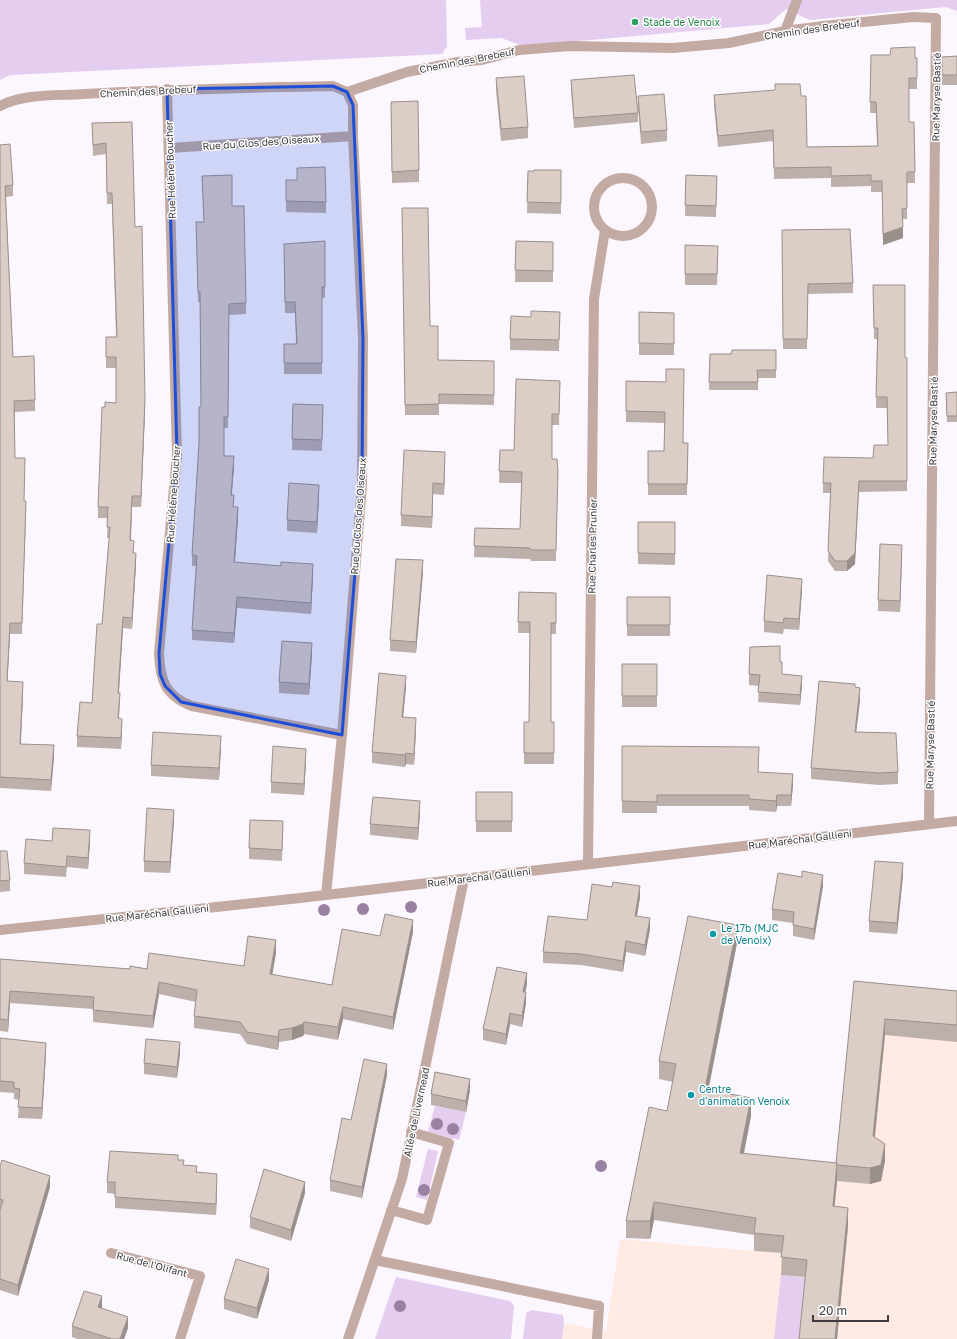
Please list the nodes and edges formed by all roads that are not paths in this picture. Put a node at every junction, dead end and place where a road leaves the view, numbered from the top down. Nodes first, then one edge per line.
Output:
1 (797, 0) edge
2 (936, 18) joint
3 (786, 31) junction
4 (168, 89) junction
5 (347, 92) junction
6 (0, 106) edge
7 (353, 136) junction
8 (170, 148) junction
9 (605, 230) junction
10 (342, 735) junction
11 (957, 821) edge
12 (929, 824) junction
13 (588, 863) junction
14 (464, 879) junction
15 (326, 895) junction
16 (0, 930) edge
17 (411, 1132) junction
18 (391, 1210) junction
19 (111, 1253) dead end
20 (374, 1260) junction
21 (180, 1339) edge
22 (348, 1339) edge
23 (597, 1339) edge

1 - 3 street
2 - 3 street, Chemin des Brebeuf
2 - 12 street, Rue Maryse Bastié
3 - 5 street, Chemin des Brebeuf
4 - 5 street, Chemin des Brebeuf
4 - 6 street, Chemin des Brebeuf
4 - 8 street, Rue Hélène Boucher
5 - 7 street, Rue du Clos des Oiseaux
7 - 8 street, Rue du Clos des Oiseaux
7 - 10 street, Rue du Clos des Oiseaux
8 - 10 street, Rue Hélène Boucher
9 - 9 street
9 - 13 street, Rue Charles Prunier
10 - 15 street, Rue du Clos des Oiseaux
11 - 12 street, Rue Maréchal Gallieni
12 - 13 street, Rue Maréchal Gallieni
13 - 14 street, Rue Maréchal Gallieni
14 - 15 street, Rue Maréchal Gallieni
14 - 17 street, Allée de Livermead
15 - 16 street, Rue Maréchal Gallieni
17 - 18 street, Allée de Livermead
17 - 18 street
18 - 20 street, Allée de Livermead
19 - 21 street, Rue de l'Olifant
20 - 22 street, Allée de Livermead
20 - 23 street

